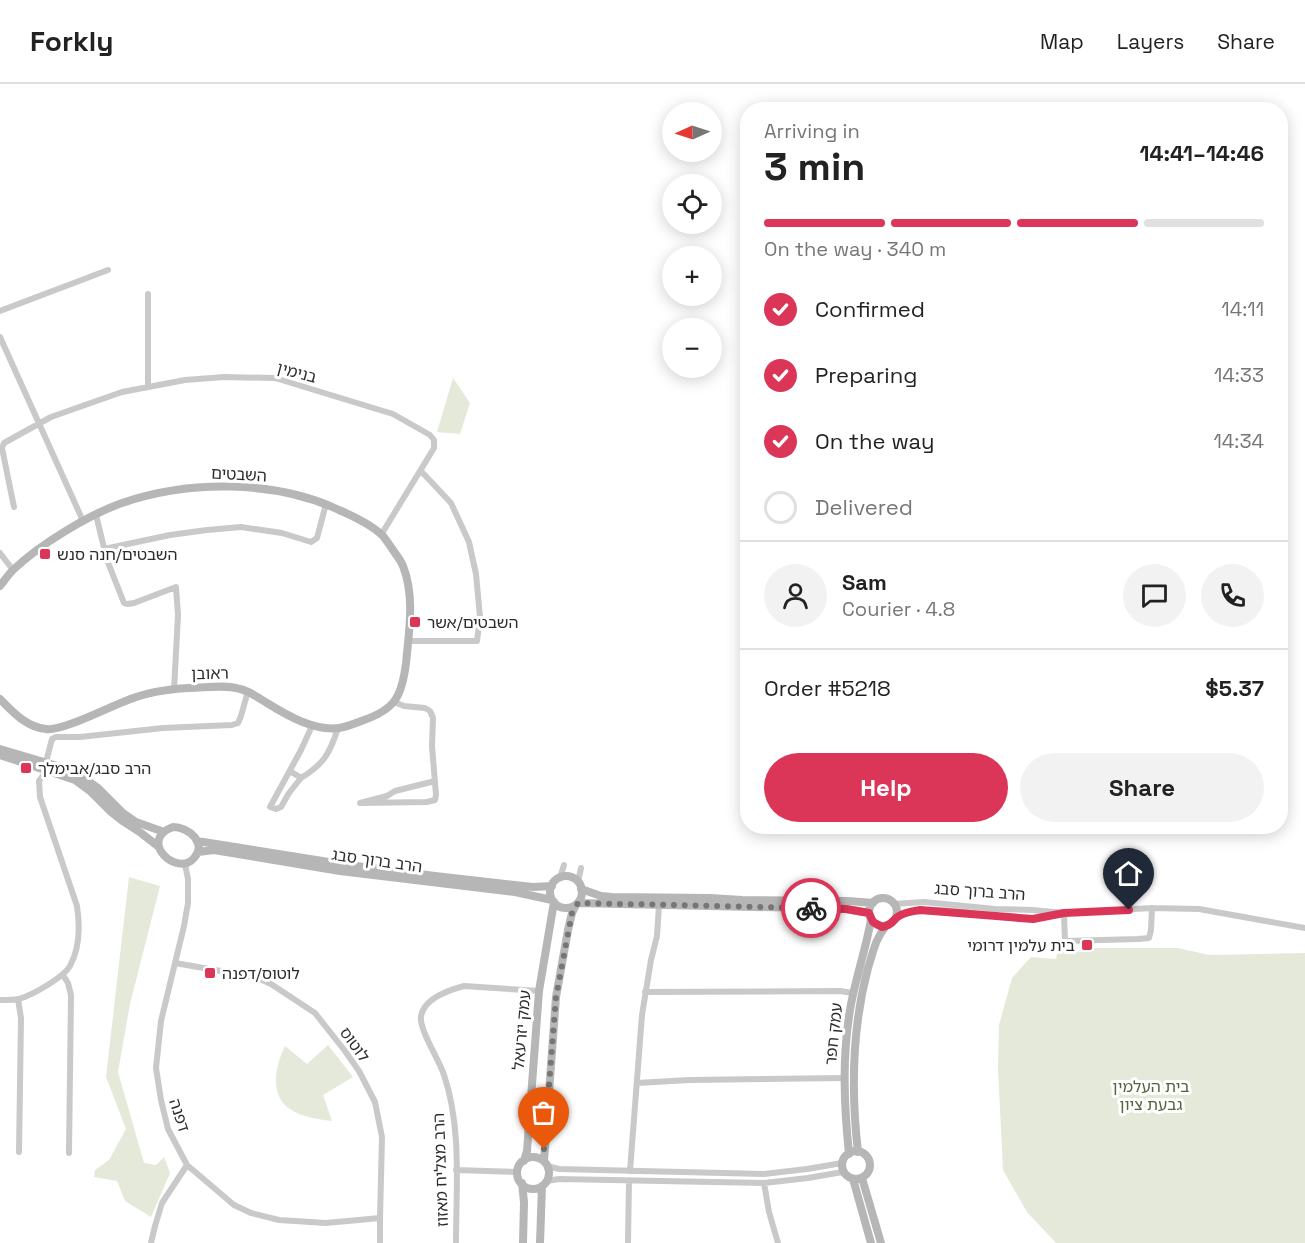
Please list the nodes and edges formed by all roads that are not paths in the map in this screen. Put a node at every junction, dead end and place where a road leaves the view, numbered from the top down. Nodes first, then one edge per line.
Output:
1 (108, 270) dead end
2 (148, 294) dead end
3 (0, 311) edge
4 (0, 337) edge
5 (148, 386) junction
6 (39, 424) junction
7 (421, 471) junction
8 (326, 504) junction
9 (14, 507) dead end
10 (96, 515) junction
11 (83, 521) junction
12 (381, 534) junction
13 (104, 549) junction
14 (0, 553) edge
15 (13, 570) junction
16 (0, 586) edge
17 (408, 641) junction
18 (174, 690) junction
19 (248, 691) junction
20 (0, 699) edge
21 (394, 702) junction
22 (312, 726) junction
23 (338, 728) junction
24 (0, 749) edge
25 (0, 755) edge
26 (46, 766) junction
27 (290, 771) junction
28 (301, 778) junction
29 (435, 780) junction
30 (164, 832) junction
31 (197, 841) junction
32 (159, 847) junction
33 (198, 852) junction
34 (185, 864) junction
35 (564, 864) dead end
36 (581, 868) dead end
37 (560, 878) junction
38 (552, 886) junction
39 (580, 886) junction
40 (553, 901) junction
41 (873, 903) junction
42 (577, 904) junction
43 (894, 904) junction
44 (659, 905) junction
45 (1152, 908) junction
46 (1064, 913) junction
47 (870, 916) junction
48 (896, 917) junction
49 (886, 926) junction
50 (1305, 928) edge
51 (175, 963) junction
52 (63, 975) junction
53 (539, 991) junction
54 (645, 992) junction
55 (853, 993) junction
56 (18, 999) junction
57 (0, 1000) edge
58 (844, 1078) junction
59 (637, 1083) junction
60 (19, 1152) dead end
61 (69, 1153) dead end
62 (853, 1153) junction
63 (524, 1161) junction
64 (545, 1163) junction
65 (187, 1165) junction
66 (843, 1167) junction
67 (456, 1170) junction
68 (630, 1171) junction
69 (518, 1172) junction
70 (858, 1179) junction
71 (629, 1181) junction
72 (764, 1183) junction
73 (522, 1184) junction
74 (545, 1184) junction
75 (380, 1218) junction
76 (151, 1243) edge
77 (380, 1243) edge
78 (456, 1243) edge
79 (523, 1243) edge
80 (540, 1243) edge
81 (628, 1243) edge
82 (778, 1243) edge
83 (871, 1243) edge
84 (880, 1243) edge

1 - 3 street
2 - 5 street
4 - 6 street
5 - 6 street, בנימין
5 - 7 street, בנימין
6 - 9 street, בנימין
6 - 11 street
7 - 12 street, בנימין
7 - 17 street
8 - 10 street, השבטים
8 - 12 street, השבטים
8 - 13 street
10 - 11 street, השבטים
10 - 13 street
11 - 15 street, השבטים
12 - 17 street, השבטים
13 - 18 street
14 - 15 street
15 - 16 street, השבטים
17 - 21 street
18 - 19 street, ראובן
18 - 20 street, ראובן
19 - 22 street, ראובן
19 - 26 street
21 - 23 street, ראובן
21 - 29 street
22 - 23 street, ראובן
22 - 27 street
23 - 28 street
24 - 26 street
25 - 26 street
26 - 30 street
26 - 32 street
26 - 52 street
27 - 28 street
27 - 28 street
29 - 29 street
30 - 31 street
30 - 32 street
31 - 33 street
31 - 38 street, הרב ברוך סבג
32 - 34 street
33 - 34 street
33 - 40 street, הרב ברוך סבג
34 - 51 street, דפנה
35 - 37 street
36 - 39 street
37 - 38 street
37 - 39 street
38 - 40 street
39 - 41 street
39 - 42 street
40 - 42 street
40 - 53 street, עמק יזרעאל
41 - 43 street
41 - 47 street
42 - 44 street
42 - 64 street, עמק יזרעאל
43 - 46 street, הרב ברוך סבג
43 - 48 street
44 - 47 street
44 - 54 street
45 - 46 street, הרב ברוך סבג
45 - 46 street
45 - 50 street, הרב ברוך סבג
46 - 48 street, הרב ברוך סבג
47 - 49 street
47 - 55 street, עמק חפר
48 - 49 street
49 - 62 street, עמק חפר
51 - 65 street, דפנה
51 - 75 street, לוטוס
52 - 56 street
52 - 61 street
53 - 63 street, עמק יזרעאל
53 - 67 street, הרב מצליח מאזוז
54 - 55 street
54 - 59 street
55 - 58 street, עמק חפר
56 - 57 street
56 - 60 street
58 - 59 street
58 - 62 street, עמק חפר
59 - 68 street
62 - 66 street
62 - 70 street
63 - 64 street
63 - 69 street
64 - 68 street
64 - 74 street
65 - 75 street, דפנה
65 - 76 street
66 - 68 street
66 - 70 street
66 - 72 street
67 - 69 street
67 - 78 street, הרב מצליח מאזוז
69 - 73 street
70 - 83 street
70 - 84 street
71 - 72 street
71 - 74 street
71 - 81 street
72 - 82 street
73 - 74 street
73 - 79 street
74 - 80 street
75 - 77 street, לוטוס

